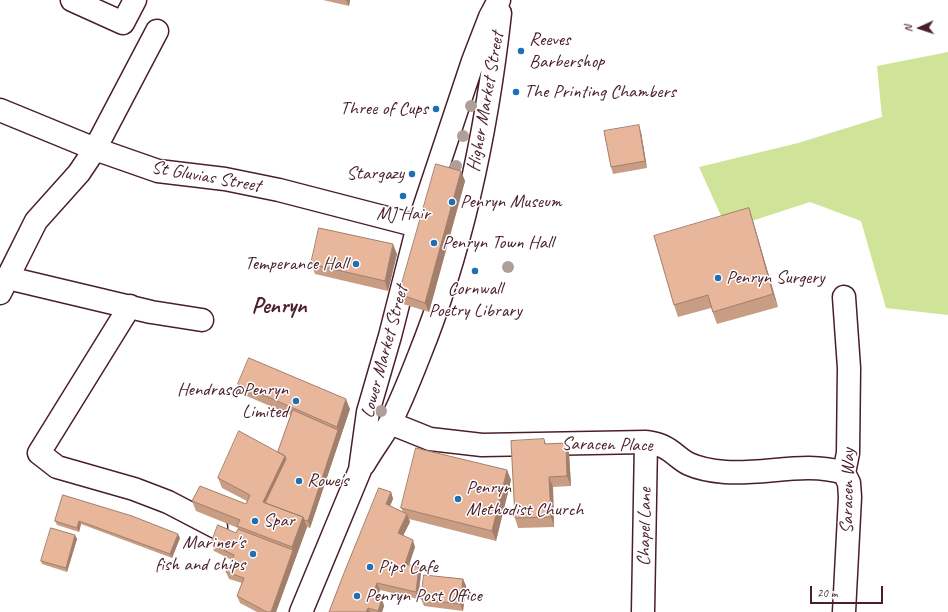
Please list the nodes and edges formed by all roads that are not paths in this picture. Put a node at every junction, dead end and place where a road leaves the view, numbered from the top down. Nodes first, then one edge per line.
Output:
1 (73, 0) edge
2 (135, 0) edge
3 (500, 0) edge
4 (157, 31) dead end
5 (0, 110) edge
6 (94, 149) junction
7 (418, 226) junction
8 (4, 285) edge
9 (844, 297) dead end
10 (130, 306) junction
11 (202, 320) dead end
12 (390, 423) junction
13 (646, 442) junction
14 (360, 470) junction
15 (844, 472) junction
16 (216, 527) edge
17 (301, 612) edge
18 (643, 612) edge
19 (844, 612) edge

1 - 2 street
3 - 7 street, Lower Market Street
3 - 12 street, Higher Market Street
4 - 6 street
5 - 6 street, St Gluvias Street
6 - 7 street, St Gluvias Street
6 - 8 street
7 - 14 street, Lower Market Street
8 - 10 street
9 - 15 street, Saracen Way
10 - 11 street
10 - 16 street
12 - 13 street, Saracen Place
12 - 14 street, Higher Market Street
13 - 15 street, Saracen Place
13 - 18 street, Chapel Lane
14 - 17 street, Lower Market Street
15 - 19 street, Saracen Way

